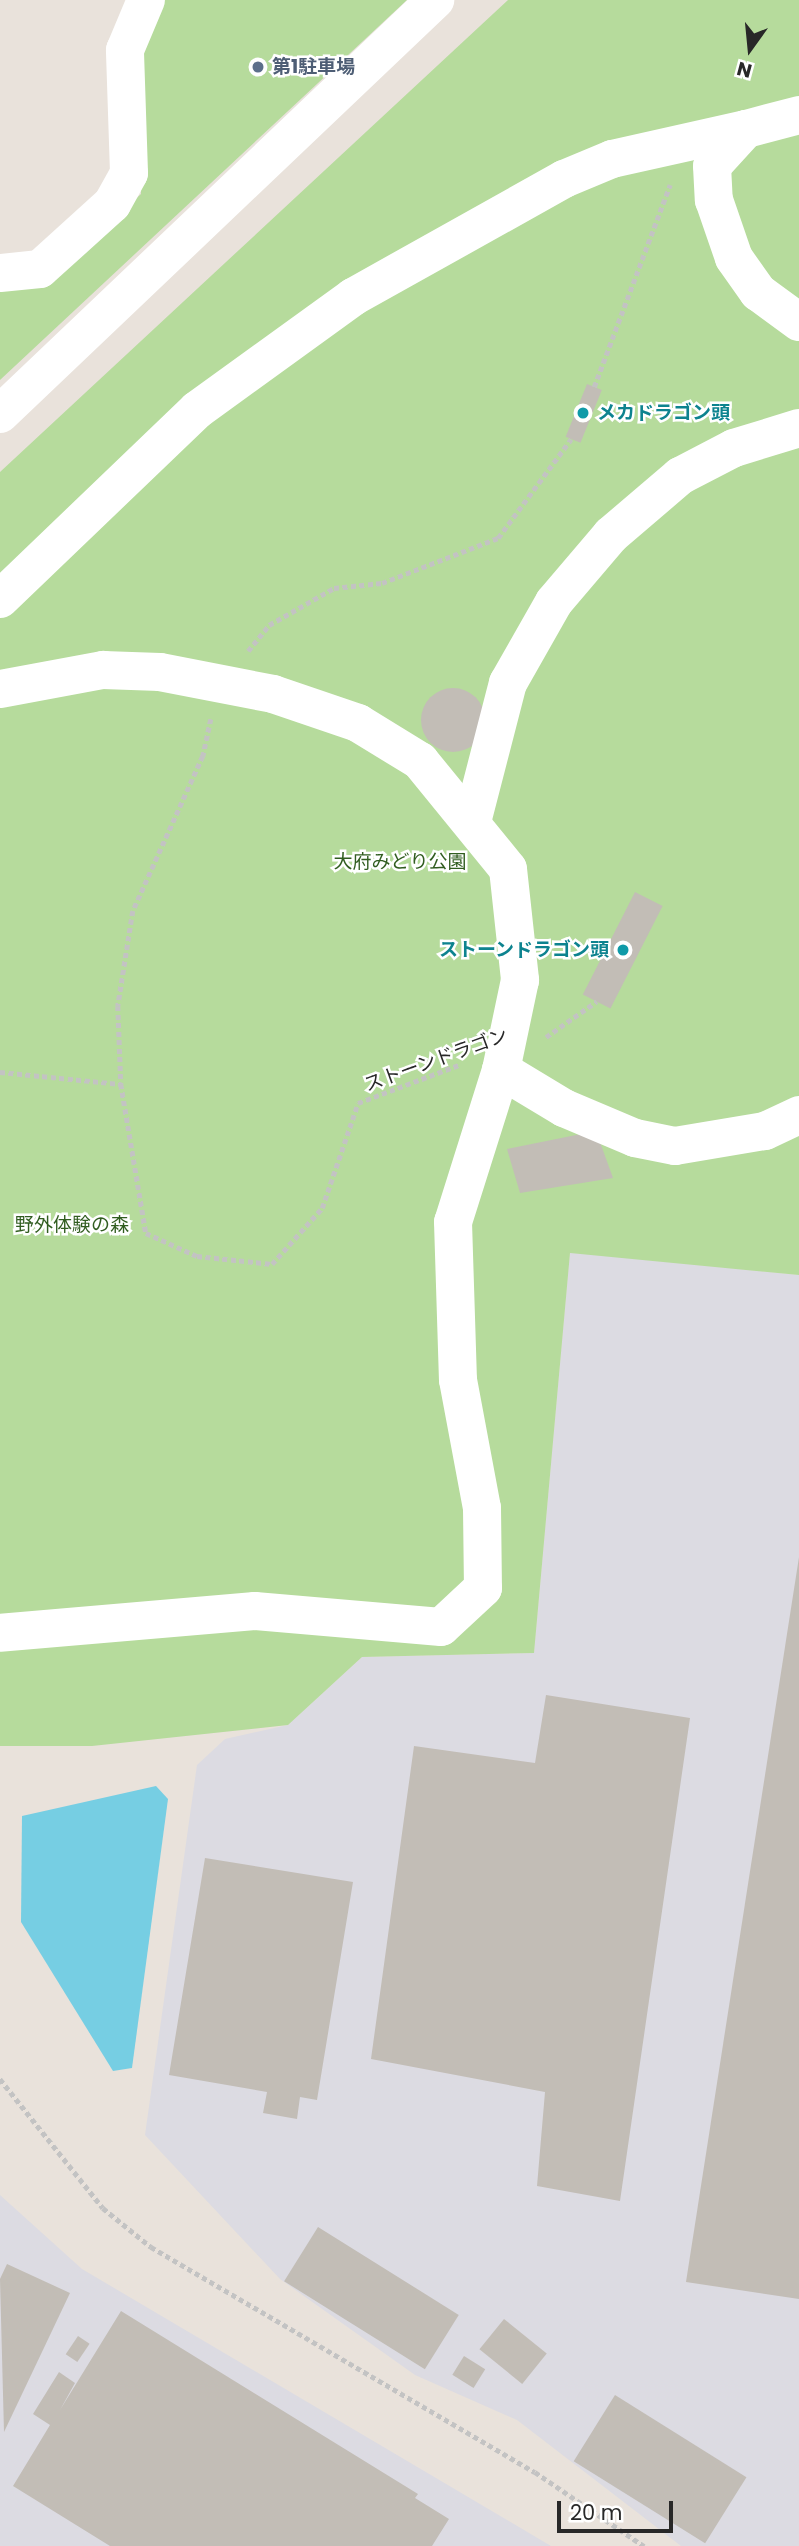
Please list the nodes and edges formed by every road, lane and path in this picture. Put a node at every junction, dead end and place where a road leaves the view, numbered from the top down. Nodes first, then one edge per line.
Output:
1 (146, 0) edge
2 (435, 0) edge
3 (799, 115) edge
4 (746, 129) junction
5 (685, 142) junction
6 (0, 273) edge
7 (799, 323) edge
8 (594, 387) dead end
9 (0, 414) edge
10 (799, 428) edge
11 (571, 439) dead end
12 (559, 463) dead end
13 (0, 599) edge
14 (0, 690) edge
15 (472, 822) junction
16 (597, 1001) dead end
17 (118, 1006) dead end
18 (504, 1059) junction
19 (0, 1072) edge
20 (121, 1084) junction
21 (799, 1115) edge
22 (0, 1633) edge
23 (0, 2079) edge
24 (644, 2546) edge

1 - 6 street
2 - 9 street
3 - 4 street
4 - 5 street
4 - 7 street
5 - 8 path
5 - 13 street
10 - 15 street
11 - 12 path
14 - 15 street
15 - 18 street
16 - 18 path, ストーンドラゴン
17 - 20 path
18 - 20 path, ストーンドラゴン
18 - 21 street
18 - 22 street
19 - 20 path
23 - 24 path

